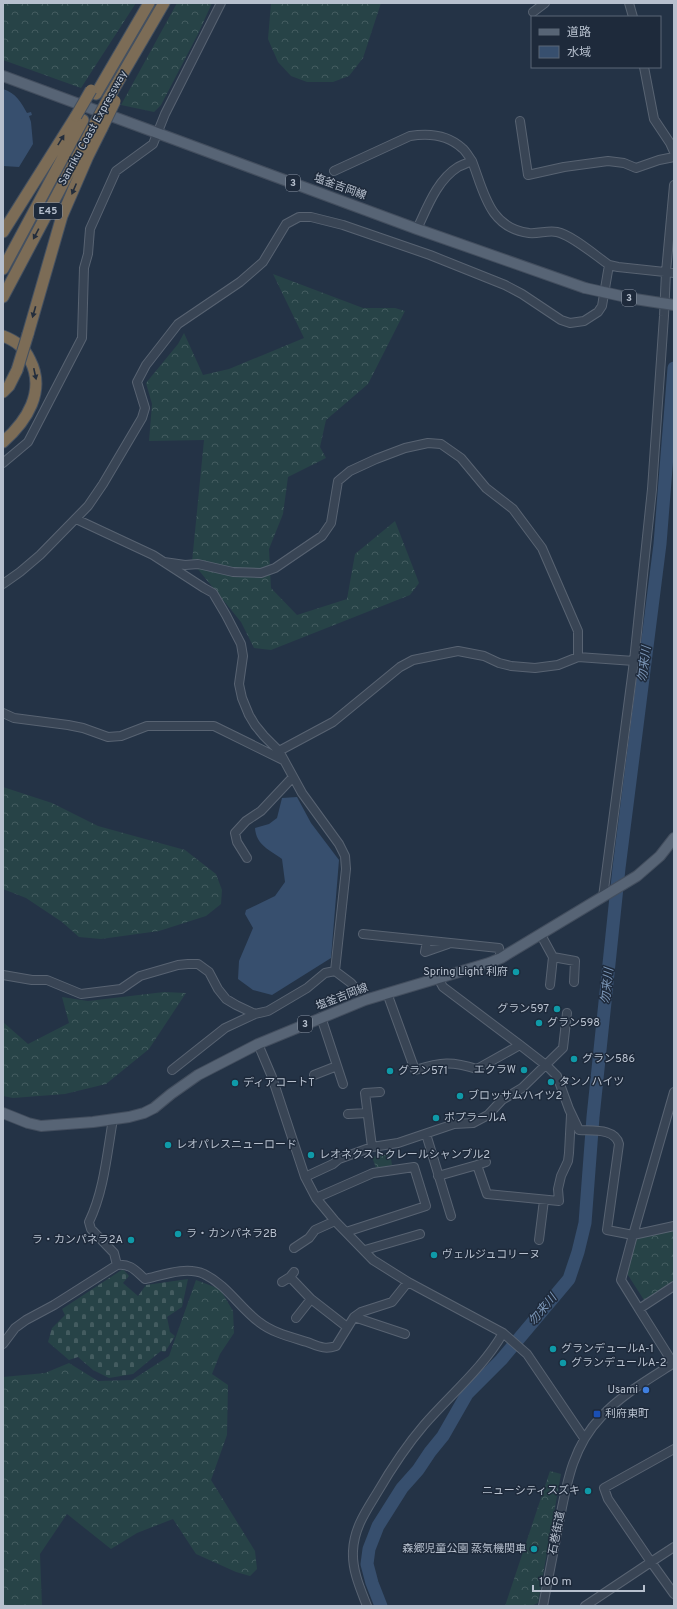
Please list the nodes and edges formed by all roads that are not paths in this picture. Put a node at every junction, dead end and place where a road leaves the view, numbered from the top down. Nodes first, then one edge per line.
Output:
1 (164, 3) edge
2 (221, 3) edge
3 (545, 3) edge
4 (629, 3) edge
5 (146, 7) edge
6 (533, 12) dead end
7 (632, 16) edge
8 (644, 68) edge
9 (3, 76) edge
10 (79, 118) junction
11 (520, 121) dead end
12 (98, 126) junction
13 (157, 133) junction
14 (674, 152) edge
15 (674, 157) edge
16 (472, 161) junction
17 (334, 171) dead end
18 (674, 185) edge
19 (417, 229) junction
20 (3, 232) edge
21 (609, 265) junction
22 (3, 269) edge
23 (669, 272) edge
24 (3, 297) edge
25 (674, 305) edge
26 (3, 336) edge
27 (3, 392) edge
28 (3, 442) edge
29 (3, 463) edge
30 (76, 519) junction
31 (164, 562) junction
32 (3, 584) edge
33 (578, 657) junction
34 (634, 661) junction
35 (3, 713) edge
36 (279, 751) junction
37 (283, 760) junction
38 (293, 777) junction
39 (674, 838) edge
40 (247, 858) dead end
41 (605, 896) junction
42 (363, 934) dead end
43 (541, 935) junction
44 (553, 957) junction
45 (501, 958) junction
46 (335, 971) junction
47 (3, 975) edge
48 (438, 978) junction
49 (574, 982) dead end
50 (550, 985) dead end
51 (387, 993) junction
52 (365, 1000) junction
53 (567, 1013) dead end
54 (256, 1014) junction
55 (321, 1017) junction
56 (258, 1044) junction
57 (520, 1045) junction
58 (338, 1066) junction
59 (547, 1066) junction
60 (172, 1070) dead end
61 (314, 1075) dead end
62 (343, 1084) dead end
63 (380, 1092) dead end
64 (674, 1092) edge
65 (3, 1113) edge
66 (367, 1113) junction
67 (348, 1114) dead end
68 (571, 1114) junction
69 (113, 1119) junction
70 (426, 1134) junction
71 (372, 1147) junction
72 (438, 1176) junction
73 (305, 1177) junction
74 (316, 1198) junction
75 (544, 1200) junction
76 (451, 1216) dead end
77 (335, 1221) junction
78 (674, 1226) edge
79 (346, 1232) junction
80 (420, 1234) dead end
81 (633, 1235) junction
82 (539, 1240) dead end
83 (294, 1248) dead end
84 (365, 1250) junction
85 (117, 1265) junction
86 (282, 1282) dead end
87 (408, 1282) junction
88 (674, 1286) edge
89 (311, 1299) junction
90 (639, 1309) junction
91 (354, 1317) junction
92 (296, 1318) dead end
93 (347, 1327) junction
94 (405, 1334) dead end
95 (504, 1334) junction
96 (3, 1344) edge
97 (674, 1363) edge
98 (584, 1438) junction
99 (674, 1449) edge
100 (674, 1547) edge
101 (650, 1562) junction
102 (674, 1594) edge
103 (367, 1606) edge
104 (543, 1606) edge
105 (585, 1606) edge

1 - 12 highway, bridge
2 - 13 street
3 - 6 street
4 - 7 street
5 - 10 highway, bridge
8 - 14 street
9 - 13 main road, 塩釜吉岡線 / 3
20 -> 10 highway
10 - 22 highway, Sanriku Coast Expressway / E45
11 - 15 street
12 -> 24 highway, Sanriku Coast Expressway / E45
12 -> 27 highway, bridge
13 - 19 main road, 塩釜吉岡線 / 3
13 - 29 street
16 - 17 street
16 - 19 street
16 - 21 street
18 - 23 street
19 - 25 main road, 塩釜吉岡線 / 3, bridge
21 - 23 street
21 - 30 street
23 - 34 street
26 -> 28 highway
30 - 31 street
30 - 32 street
31 - 33 street
31 - 36 street
33 - 34 street
33 - 36 street
34 - 41 street
35 - 37 street
36 - 37 street
37 - 38 street
38 - 40 street
38 - 46 street
39 - 41 main road, 塩釜吉岡線 / 3
41 - 43 main road, 塩釜吉岡線 / 3
42 - 45 street
43 - 44 street
43 - 45 main road, 塩釜吉岡線 / 3
44 - 49 street
44 - 50 street
45 - 48 main road, 塩釜吉岡線 / 3
46 - 52 street
46 - 54 street
47 - 54 street
48 - 51 main road, 塩釜吉岡線 / 3
48 - 57 street
51 - 52 main road, 塩釜吉岡線 / 3
51 - 57 street
52 - 55 main road, 塩釜吉岡線 / 3
53 - 59 street
54 - 60 street
55 - 56 main road, 塩釜吉岡線 / 3
55 - 58 street
56 - 69 main road, 塩釜吉岡線 / 3
56 - 73 street
57 - 59 street
58 - 61 street
58 - 62 street
59 - 68 street
59 - 70 street
63 - 66 street
64 - 81 street
65 - 69 main road, 塩釜吉岡線 / 3
66 - 67 street
66 - 71 street
68 - 75 street
68 - 81 street
69 - 85 street
70 - 71 street
70 - 72 street
71 - 73 street
72 - 75 street
72 - 76 street
73 - 74 street
74 - 77 street
74 - 79 street
75 - 82 street
77 - 79 street
77 - 83 street
78 - 81 street
79 - 84 street
80 - 84 street
81 - 90 street
84 - 87 street
85 - 93 street
85 - 96 street
86 - 89 street
87 - 91 street
87 - 95 street
88 - 90 street
89 - 92 street
89 - 93 street
90 - 97 street
91 - 93 street
91 - 94 street
95 - 98 street
95 - 103 street
97 - 98 street, 石巻街道
98 - 104 street, 石巻街道
99 - 101 street
100 - 101 street
101 - 102 street
101 - 105 street

